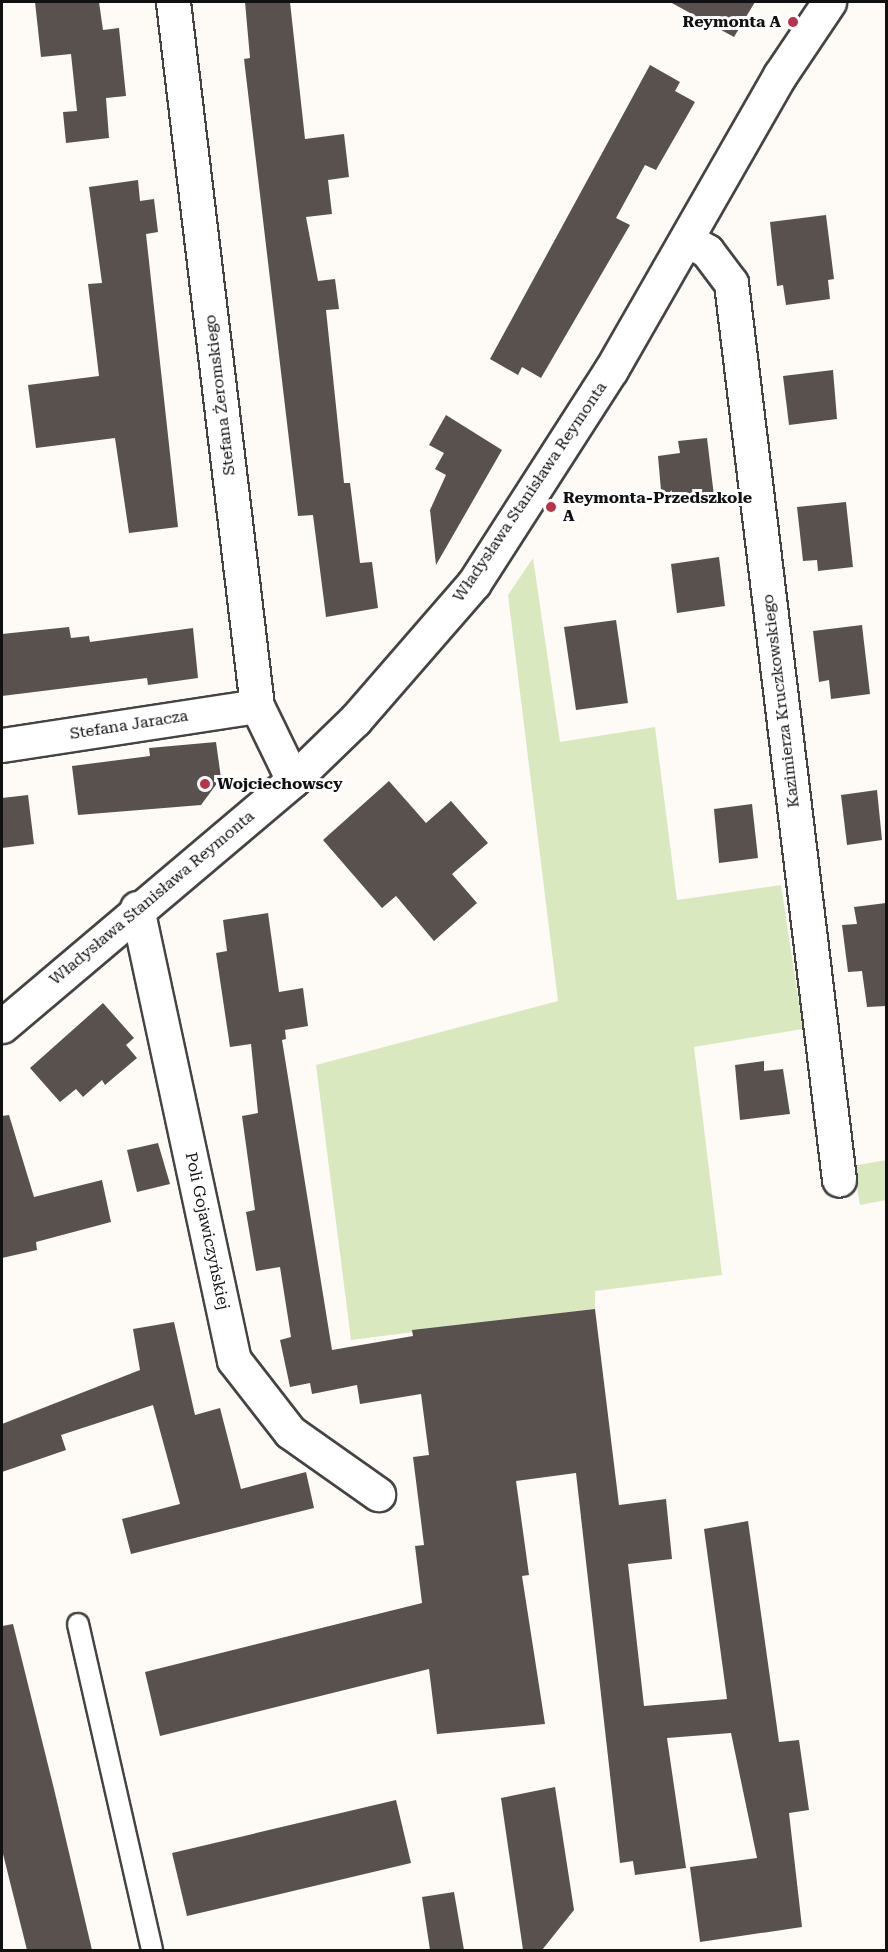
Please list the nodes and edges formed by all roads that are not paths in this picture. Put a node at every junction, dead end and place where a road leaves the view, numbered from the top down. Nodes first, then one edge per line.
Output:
1 (173, 2) edge
2 (829, 2) edge
3 (689, 241) junction
4 (257, 706) junction
5 (2, 745) edge
6 (292, 780) junction
7 (137, 908) junction
8 (2, 1026) edge
9 (839, 1180) dead end
10 (378, 1494) dead end
11 (78, 1624) dead end
12 (152, 1950) edge

1 - 4 street, Stefana Żeromskiego
2 - 3 street, Władysława Stanisława Reymonta
3 - 6 street, Władysława Stanisława Reymonta
3 - 9 street, Kazimierza Kruczkowskiego
4 - 5 street, Stefana Jaracza
4 - 6 street, Stefana Żeromskiego
6 - 7 street, Władysława Stanisława Reymonta
7 - 8 street, Władysława Stanisława Reymonta
7 - 10 street, Poli Gojawiczyńskiej
11 - 12 lane

